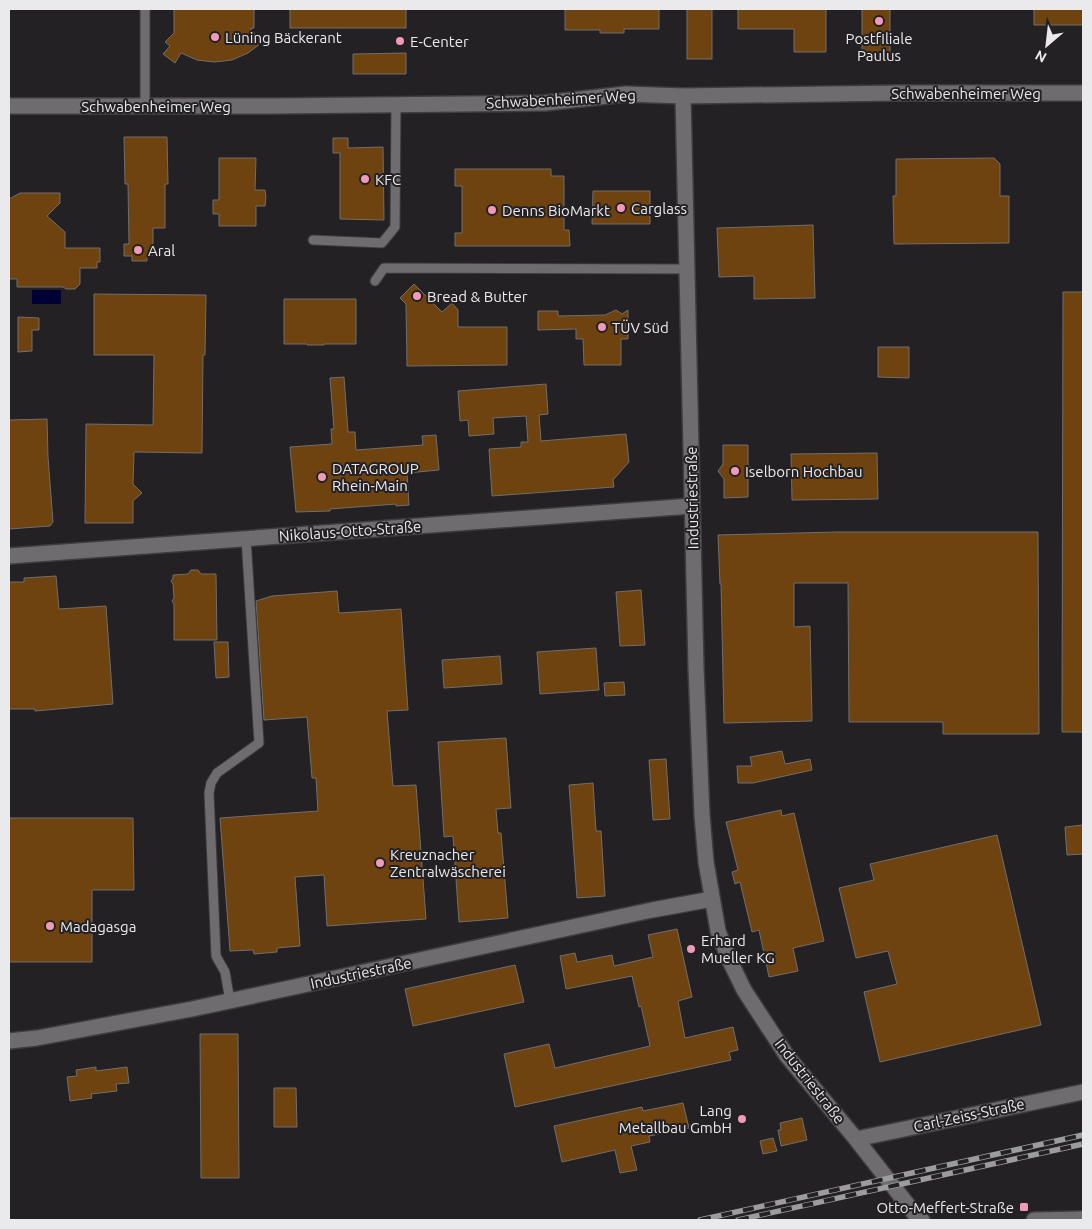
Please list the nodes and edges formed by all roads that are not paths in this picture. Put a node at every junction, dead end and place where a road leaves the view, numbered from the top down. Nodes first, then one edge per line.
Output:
1 (145, 9) edge
2 (1083, 93) edge
3 (683, 96) junction
4 (396, 104) junction
5 (9, 106) edge
6 (145, 106) junction
7 (313, 240) dead end
8 (687, 269) junction
9 (375, 281) dead end
10 (692, 506) junction
11 (246, 538) junction
12 (9, 556) edge
13 (712, 899) junction
14 (230, 1001) junction
15 (9, 1041) edge
16 (1083, 1092) edge
17 (856, 1139) junction
18 (1083, 1219) edge
19 (922, 1220) edge
20 (1034, 1220) edge

1 - 6 lane
2 - 3 street, Schwabenheimer Weg
3 - 4 street, Schwabenheimer Weg
3 - 8 street, Industriestraße
4 - 6 street, Schwabenheimer Weg
4 - 7 lane
5 - 6 street, Schwabenheimer Weg
8 - 9 lane
8 - 10 street, Industriestraße
10 - 11 street, Nikolaus-Otto-Straße
10 - 13 street, Industriestraße
11 - 12 street, Nikolaus-Otto-Straße
11 - 14 lane
13 - 14 street, Industriestraße
13 - 17 street, Industriestraße
14 - 15 street, Industriestraße
16 - 17 street, Carl-Zeiss-Straße
17 - 19 street, Industriestraße
18 - 20 street

